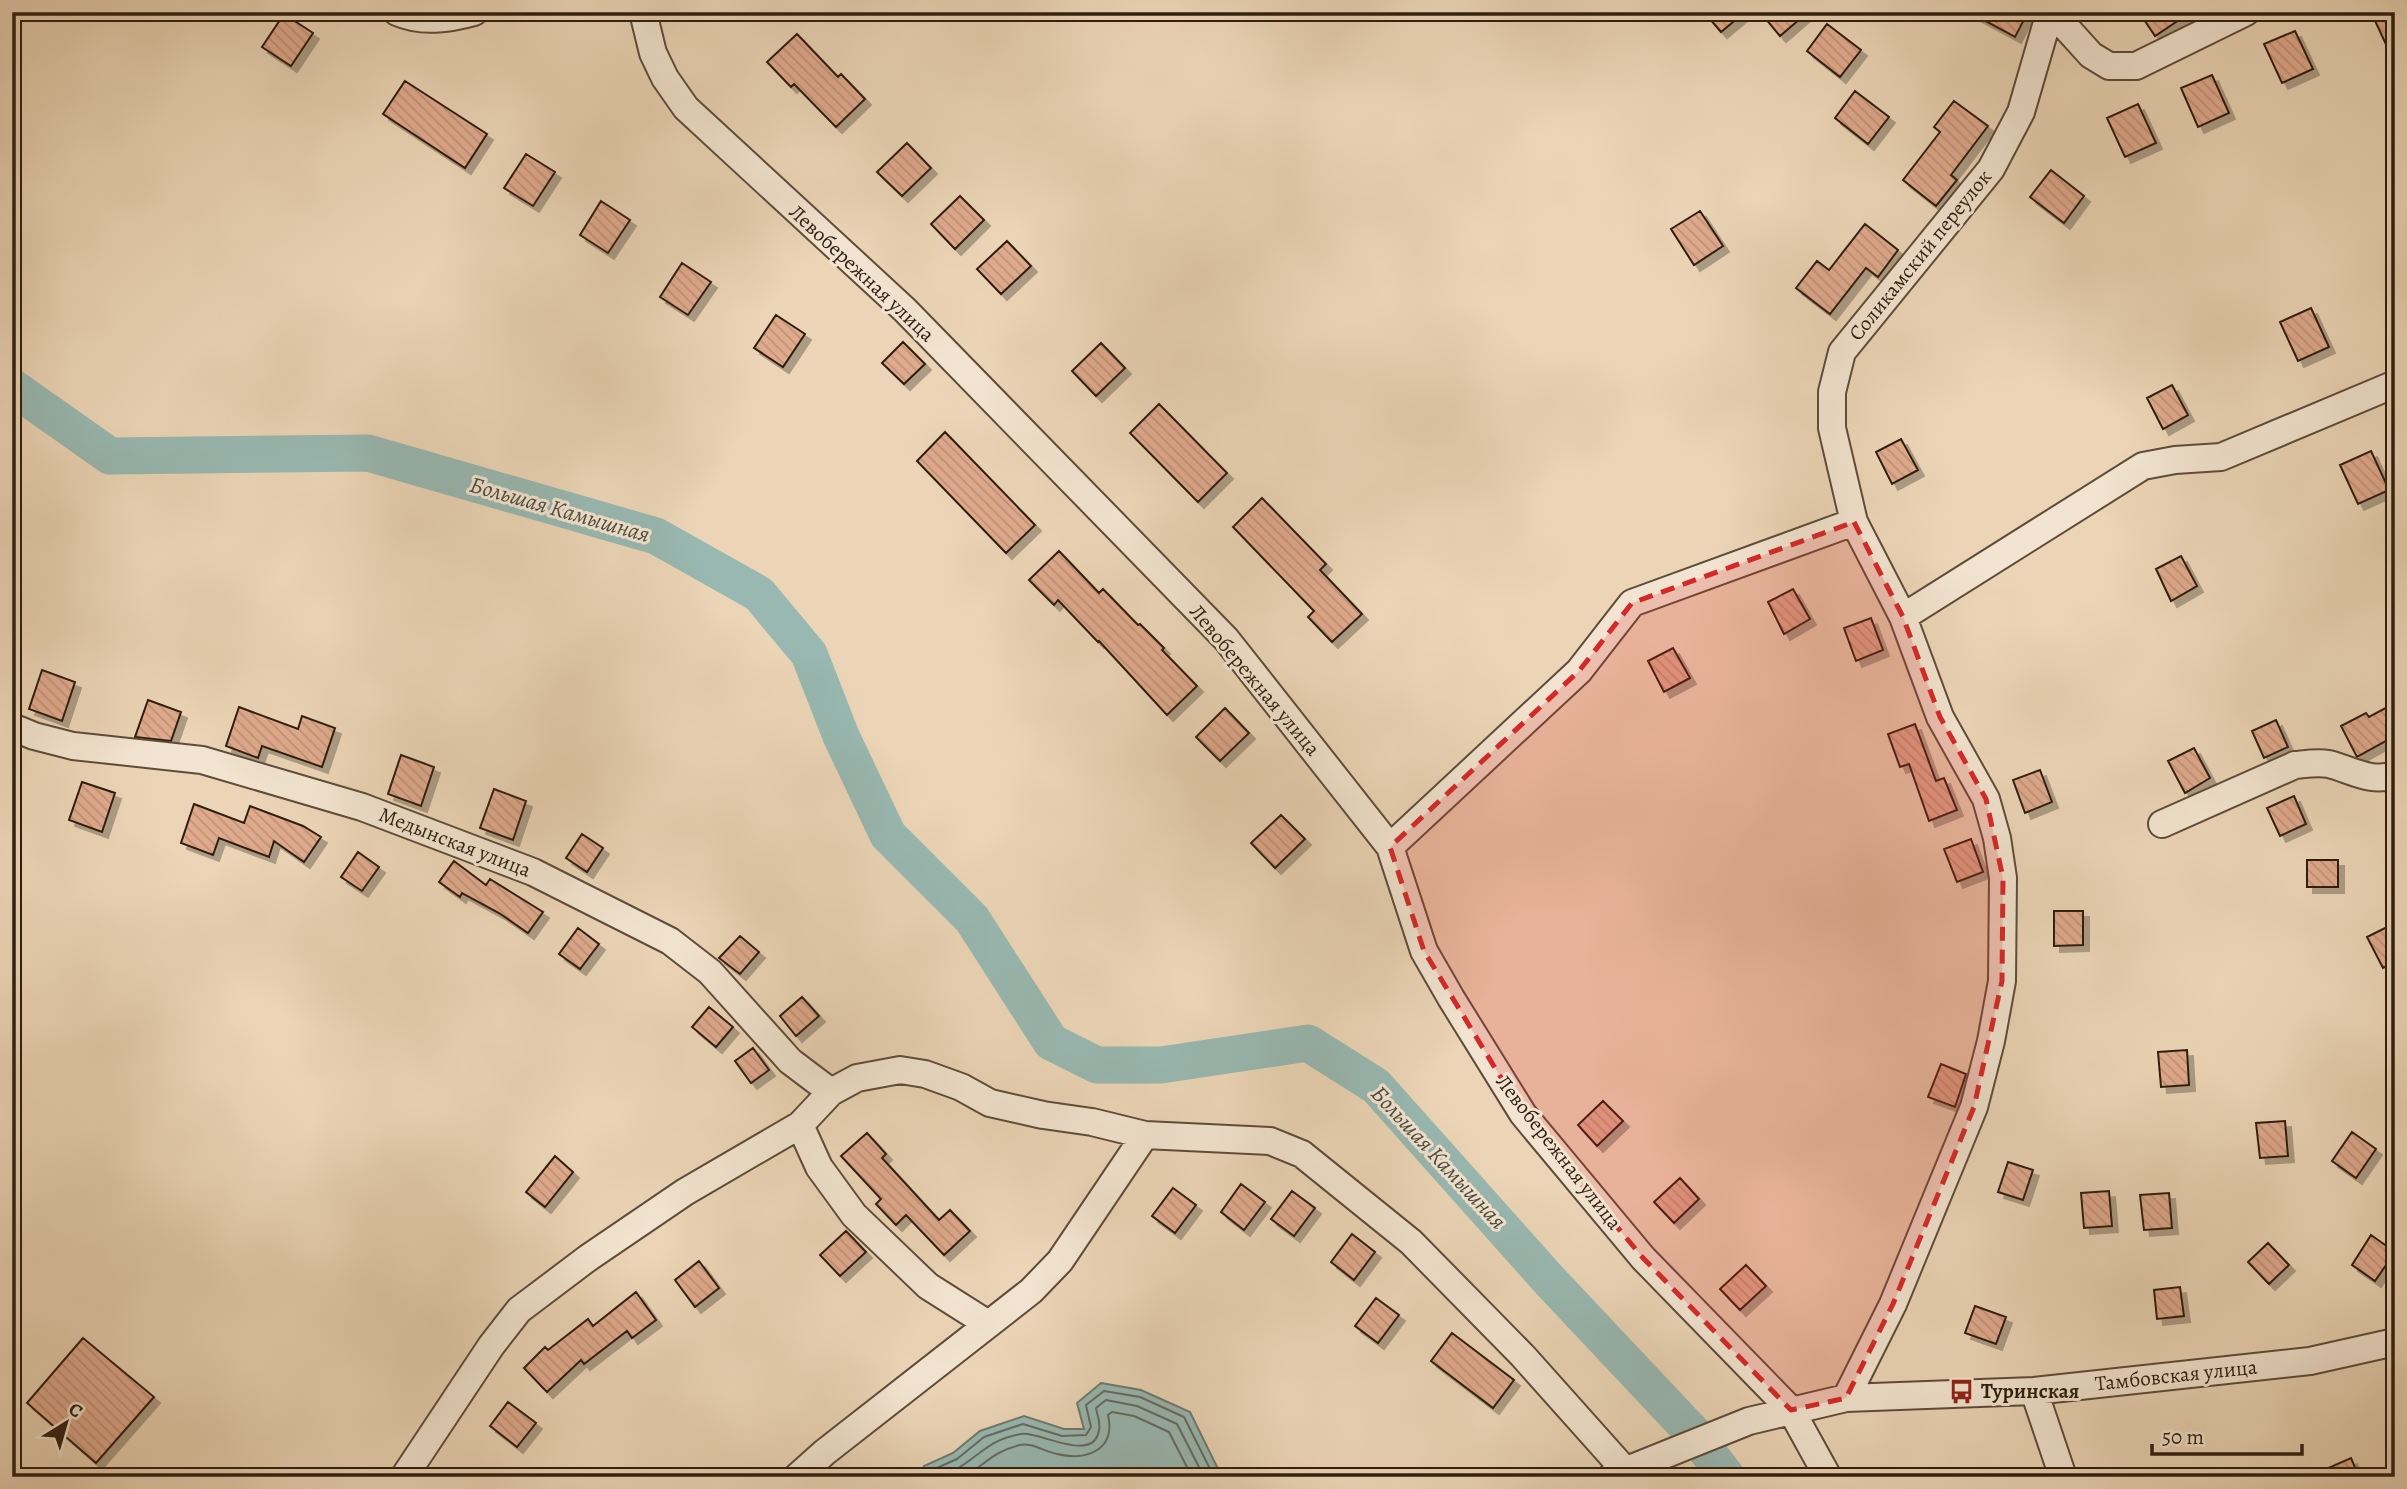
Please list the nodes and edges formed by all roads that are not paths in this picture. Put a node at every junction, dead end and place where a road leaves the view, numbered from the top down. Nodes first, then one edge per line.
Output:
1 (397, 12) edge
2 (474, 12) edge
3 (643, 12) edge
4 (2051, 12) edge
5 (2246, 12) edge
6 (2395, 384) edge
7 (1854, 522) junction
8 (1903, 617) junction
9 (12, 727) edge
10 (2395, 775) edge
11 (2162, 824) dead end
12 (1390, 847) junction
13 (831, 1092) junction
14 (800, 1125) junction
15 (1145, 1135) junction
16 (988, 1324) junction
17 (2395, 1342) edge
18 (2034, 1391) junction
19 (1846, 1398) junction
20 (1791, 1410) junction
21 (1623, 1475) edge
22 (404, 1477) edge
23 (797, 1477) edge
24 (1828, 1477) edge
25 (2063, 1477) edge

1 - 2 street
3 - 12 street, Левобережная улица
4 - 5 street
4 - 7 street, Соликамский переулок
6 - 8 street
7 - 8 street, Соликамский переулок
7 - 12 street
8 - 19 street, Соликамский переулок
9 - 13 street, Медынская улица
10 - 11 street
12 - 20 street, Левобережная улица
13 - 14 street
13 - 15 street
14 - 16 street
14 - 22 street
15 - 16 street
15 - 21 street
16 - 23 street
17 - 18 street, Тамбовская улица
18 - 19 street, Тамбовская улица
18 - 25 street
19 - 20 street, Тамбовская улица
20 - 21 street, Тамбовская улица
20 - 24 street, Левобережная улица

